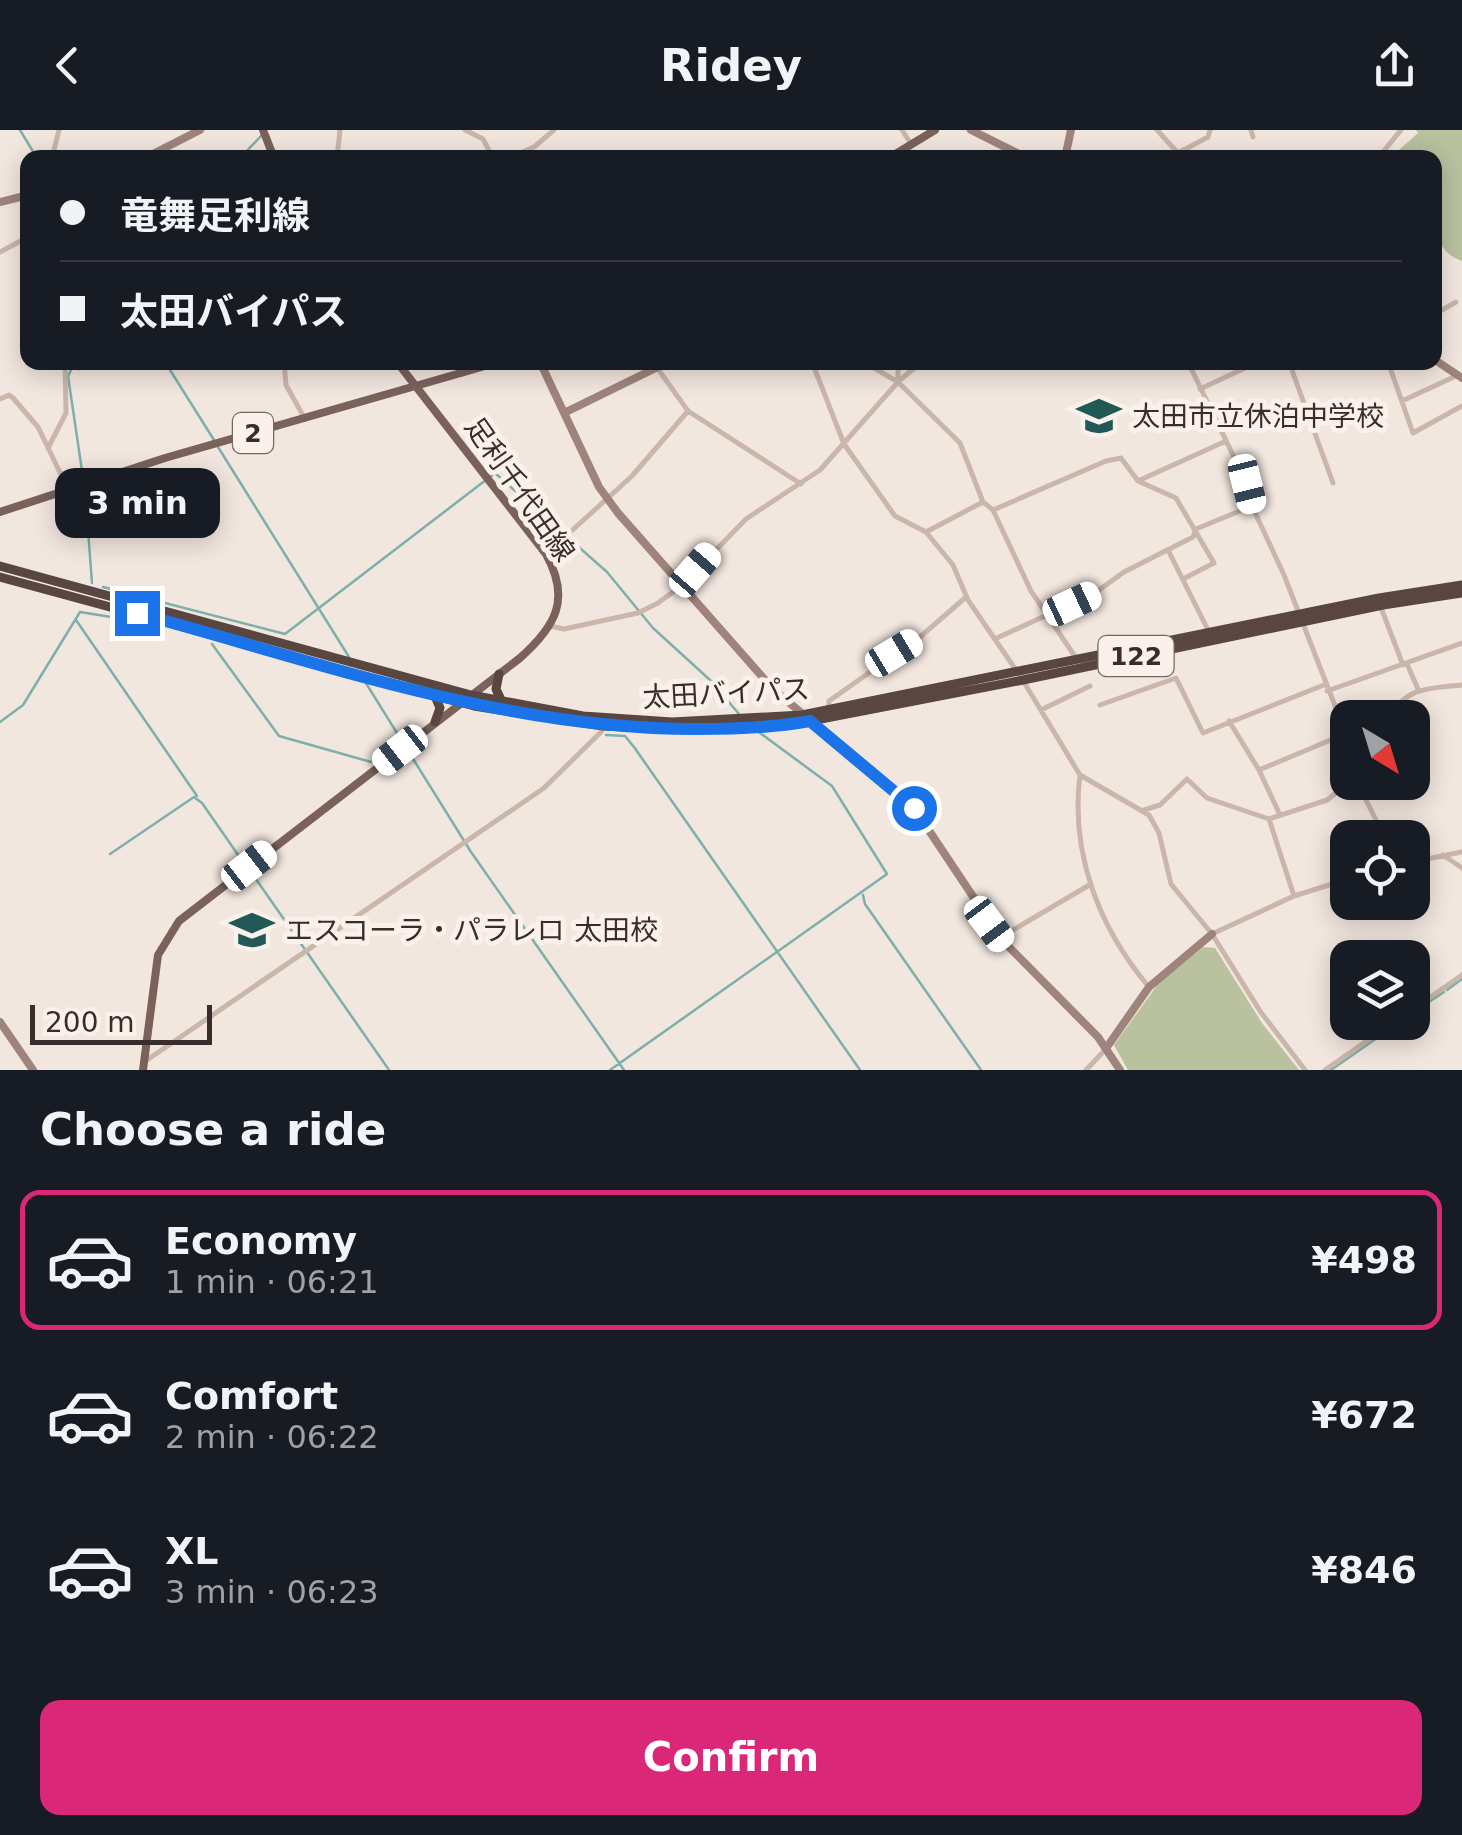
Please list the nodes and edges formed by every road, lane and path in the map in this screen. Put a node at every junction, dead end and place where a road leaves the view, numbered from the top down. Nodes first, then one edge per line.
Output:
1 (200, 130) edge
2 (465, 130) edge
3 (554, 130) edge
4 (902, 130) edge
5 (935, 130) edge
6 (971, 130) edge
7 (1157, 130) edge
8 (1210, 130) edge
9 (1400, 130) edge
10 (911, 144) junction
11 (161, 150) edge
12 (488, 150) edge
13 (527, 150) edge
14 (902, 150) edge
15 (1010, 150) edge
16 (1176, 150) edge
17 (1182, 150) edge
18 (1384, 150) edge
19 (1456, 302) dead end
20 (1442, 310) edge
21 (70, 370) edge
22 (283, 370) edge
23 (403, 370) edge
24 (474, 370) edge
25 (544, 370) edge
26 (647, 370) edge
27 (658, 370) edge
28 (815, 370) edge
29 (878, 370) edge
30 (898, 370) edge
31 (912, 370) edge
32 (1192, 370) edge
33 (1241, 370) edge
34 (1292, 370) edge
35 (1391, 370) edge
36 (1460, 376) edge
37 (898, 382) junction
38 (418, 388) junction
39 (1200, 389) junction
40 (1, 395) edge
41 (1402, 401) junction
42 (1462, 406) edge
43 (688, 411) junction
44 (566, 412) junction
45 (305, 420) junction
46 (1226, 442) junction
47 (844, 444) junction
48 (48, 448) junction
49 (1138, 481) junction
50 (1333, 483) dead end
51 (801, 484) junction
52 (68, 489) junction
53 (606, 498) junction
54 (982, 502) junction
55 (1252, 506) junction
56 (993, 510) junction
57 (0, 512) edge
58 (1196, 529) junction
59 (926, 532) junction
60 (1168, 550) junction
61 (546, 554) junction
62 (0, 566) edge
63 (0, 577) edge
64 (1182, 579) junction
65 (1462, 585) edge
66 (681, 586) junction
67 (1462, 593) edge
68 (966, 596) junction
69 (1380, 605) junction
70 (1048, 614) junction
71 (1299, 618) junction
72 (550, 626) junction
73 (1209, 632) junction
74 (997, 638) junction
75 (1462, 643) edge
76 (1076, 660) junction
77 (1405, 664) junction
78 (499, 674) junction
79 (1020, 676) junction
80 (1462, 685) edge
81 (1090, 686) dead end
82 (1326, 688) junction
83 (1418, 689) junction
84 (471, 695) junction
85 (435, 696) junction
86 (1331, 700) edge
87 (1403, 700) edge
88 (462, 702) junction
89 (502, 702) junction
90 (1100, 704) dead end
91 (829, 710) junction
92 (1041, 710) junction
93 (806, 718) junction
94 (1228, 721) junction
95 (435, 722) junction
96 (603, 726) junction
97 (1330, 743) edge
98 (1259, 770) junction
99 (1080, 775) junction
100 (1330, 798) edge
101 (1144, 810) junction
102 (1280, 816) junction
103 (1269, 819) junction
104 (1462, 852) edge
105 (1443, 855) junction
106 (1430, 858) edge
107 (1462, 868) edge
108 (1090, 884) junction
109 (1330, 884) edge
110 (1294, 896) junction
111 (1212, 934) junction
112 (1002, 940) junction
113 (1462, 975) edge
114 (1149, 987) junction
115 (1430, 997) edge
116 (0, 1022) edge
117 (1368, 1040) edge
118 (1107, 1048) junction
119 (144, 1066) edge
120 (34, 1070) edge
121 (1086, 1070) edge
122 (1120, 1070) edge
123 (1304, 1070) edge
124 (1325, 1070) edge

1 - 11 main road
2 - 12 street
3 - 13 street
4 - 10 street
5 - 10 main road
6 - 15 main road
7 - 16 street
8 - 17 street
9 - 18 street
10 - 14 main road
19 - 20 street
21 - 48 street
22 - 45 street
23 - 38 main road, 足利千代田線
24 - 38 main road, 2
25 - 44 main road
26 - 44 main road
27 - 43 street
28 - 47 street
29 - 37 street
30 - 37 street
31 - 37 street
32 - 39 street
33 - 39 street
34 - 50 street
35 - 41 street
36 - 41 street
37 - 47 street
37 - 54 street
38 - 45 main road, 2
38 - 61 main road, 足利千代田線
39 - 46 street
40 - 48 street
41 - 42 street
43 - 51 street
43 - 53 street
44 - 53 main road
45 - 52 main road, 2
46 - 49 street
46 - 55 street
47 - 51 street
47 - 59 street
48 - 52 street
49 - 56 street
49 - 58 street
51 - 66 street
52 - 57 main road, 2
53 - 61 street
53 - 66 main road
54 - 56 street
54 - 59 street
55 - 58 street
55 - 71 street
56 - 70 street
58 - 60 street
58 - 64 street
59 - 68 street
60 - 64 street
60 - 70 street
61 - 72 main road, 足利千代田線
62 - 84 highway, 太田バイパス / 122
63 - 85 highway, 太田バイパス / 122
64 - 73 street
65 - 71 highway, 太田バイパス / 122
66 - 72 street
66 - 93 main road
67 - 69 highway, 太田バイパス / 122
68 - 74 street
68 - 91 street
69 - 71 highway, 太田バイパス / 122
69 - 77 street
70 - 74 street
70 - 76 street
71 - 73 highway, 太田バイパス / 122
71 - 79 highway, 太田バイパス / 122
71 - 82 street
72 - 78 main road
73 - 76 highway, 太田バイパス / 122
74 - 79 street
75 - 77 street
76 - 79 highway, 太田バイパス / 122
77 - 82 street
77 - 83 street
78 - 84 main road
78 - 89 highway
79 - 91 highway, 太田バイパス / 122
79 - 92 street
79 - 93 highway, 太田バイパス / 122
80 - 83 street
81 - 92 street
82 - 86 street
82 - 94 street
83 - 87 street
84 - 88 main road
84 - 89 highway, 太田バイパス / 122
85 - 88 highway, 太田バイパス / 122
85 - 95 highway
88 - 95 main road
88 - 96 highway, 太田バイパス / 122
89 - 93 highway, 太田バイパス / 122
90 - 94 street
91 - 93 highway, 太田バイパス / 122
92 - 99 street
93 - 96 highway, 太田バイパス / 122
93 - 112 main road
94 - 98 street
95 - 119 main road
96 - 119 street
97 - 98 street
98 - 102 street
99 - 101 street
99 - 108 street
100 - 102 street
101 - 103 street
101 - 111 street
102 - 103 street
103 - 110 street
104 - 105 street
105 - 106 street
105 - 107 street
108 - 112 street
108 - 114 street
109 - 110 street
110 - 111 street
111 - 114 main road
111 - 123 street
112 - 118 main road
113 - 115 street
114 - 118 main road
116 - 120 main road
117 - 124 street
118 - 121 street
118 - 122 main road

